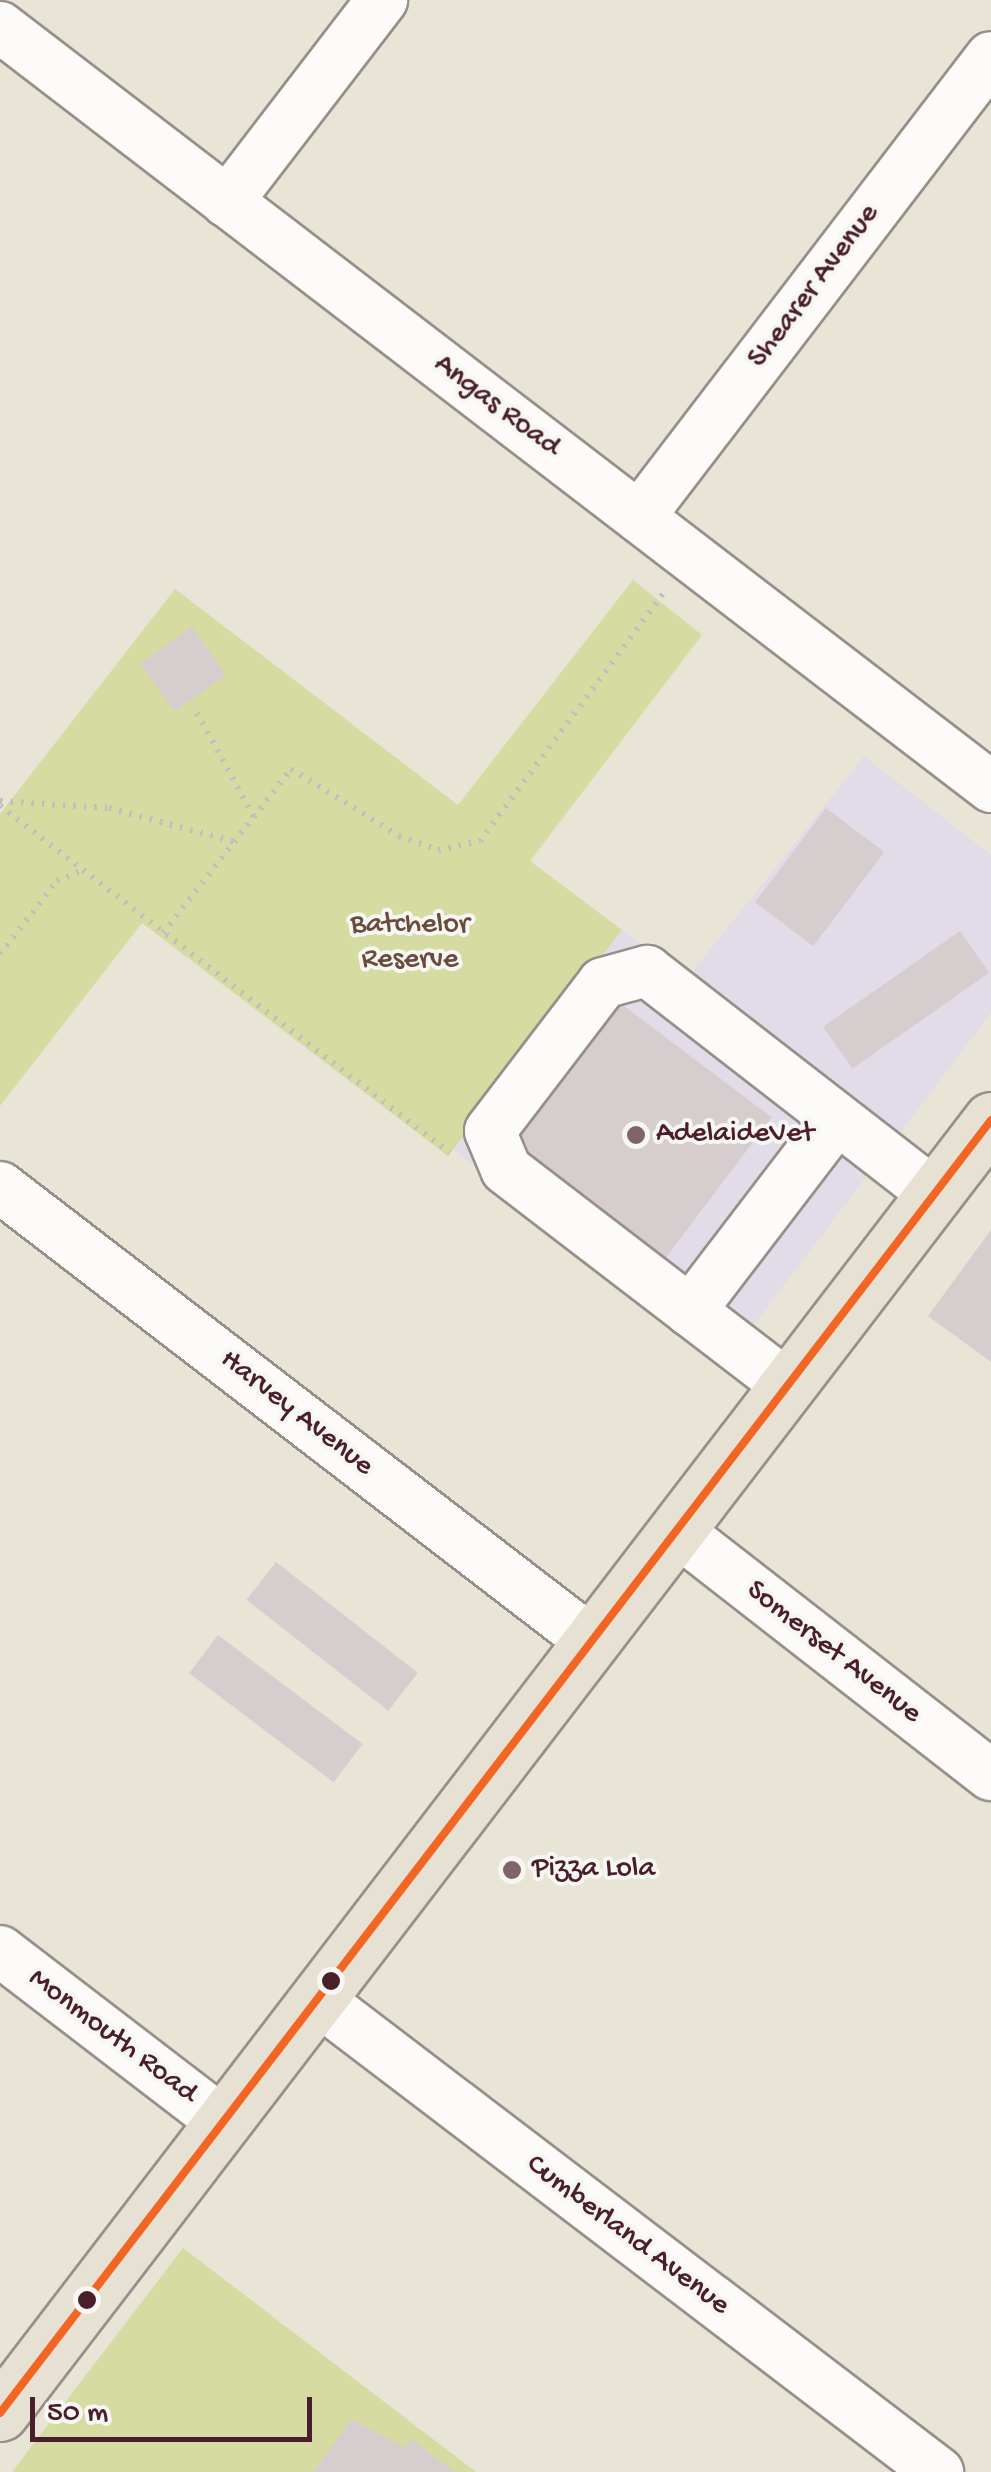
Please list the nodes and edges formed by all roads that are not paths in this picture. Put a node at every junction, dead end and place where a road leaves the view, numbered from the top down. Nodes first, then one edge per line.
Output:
1 (382, 0) edge
2 (0, 27) edge
3 (991, 57) edge
4 (228, 202) junction
5 (640, 517) junction
6 (991, 787) edge
7 (837, 1119) junction
8 (991, 1120) edge
9 (0, 1187) edge
10 (934, 1194) junction
11 (690, 1311) junction
12 (787, 1385) junction
13 (676, 1530) junction
14 (591, 1641) junction
15 (991, 1775) edge
16 (0, 1951) edge
17 (317, 1999) junction
18 (223, 2122) junction
19 (0, 2413) edge
20 (938, 2472) edge

1 - 4 street
2 - 4 street, Angas Road
3 - 5 street, Shearer Avenue
4 - 5 street, Angas Road
5 - 6 street, Angas Road
7 - 10 street
7 - 11 street
7 - 11 street
8 - 10 main road
9 - 14 street, Harvey Avenue
10 - 12 main road
11 - 12 street
12 - 13 main road
13 - 14 main road
13 - 15 street, Somerset Avenue
14 - 17 main road
16 - 18 street, Monmouth Road
17 - 18 main road
17 - 20 street, Cumberland Avenue
18 - 19 main road

